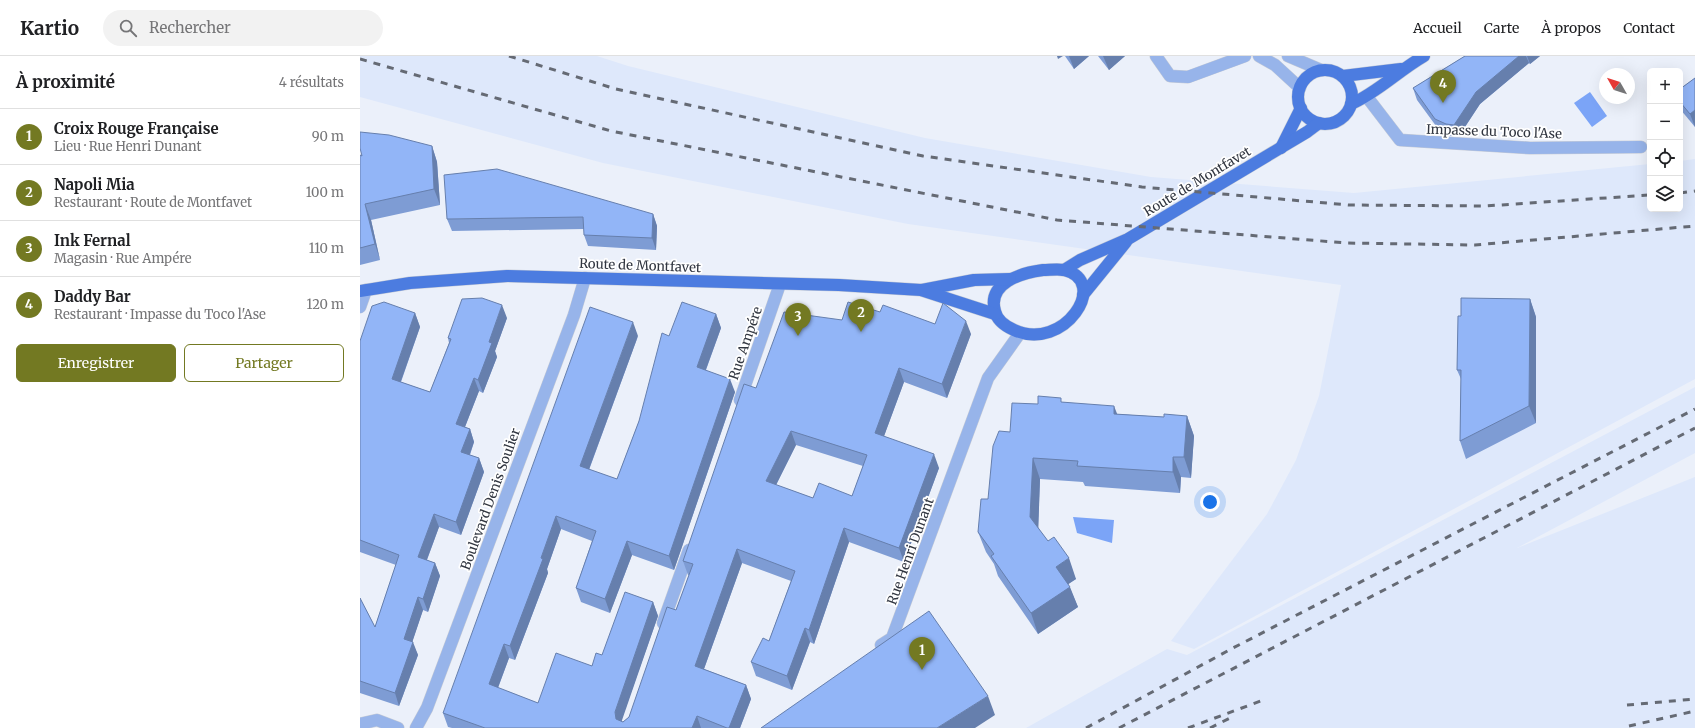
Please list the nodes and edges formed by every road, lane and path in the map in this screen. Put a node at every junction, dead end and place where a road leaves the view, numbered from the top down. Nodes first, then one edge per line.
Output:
1 (1156, 56) edge
2 (1245, 56) edge
3 (1259, 56) edge
4 (1288, 56) edge
5 (1424, 56) edge
6 (1401, 69) junction
7 (1321, 70) junction
8 (1343, 76) junction
9 (1300, 88) junction
10 (1367, 97) junction
11 (1351, 104) junction
12 (1301, 108) junction
13 (1319, 123) junction
14 (1641, 146) dead end
15 (1281, 148) junction
16 (1128, 239) junction
17 (1064, 270) junction
18 (585, 278) junction
19 (1010, 279) junction
20 (780, 284) junction
21 (363, 290) edge
22 (921, 290) junction
23 (1083, 295) junction
24 (360, 306) edge
25 (995, 314) junction
26 (1020, 333) junction
27 (737, 411) edge
28 (692, 539) edge
29 (658, 637) edge
30 (873, 651) edge
31 (360, 724) edge
32 (398, 728) edge
33 (416, 728) edge

1 - 2 street
3 - 9 street
4 - 7 street
5 - 6 main road
6 - 8 main road
6 - 10 main road
7 - 8 main road
7 - 9 main road
8 - 11 main road
9 - 12 main road
10 - 11 main road
10 - 14 street, Impasse du Toco l'Ase
11 - 13 main road
12 - 13 main road
12 - 15 main road
13 - 15 main road, Route de Montfavet
15 - 16 main road, Route de Montfavet
16 - 17 main road, Route de Montfavet
16 - 23 main road, Route de Montfavet
17 - 19 main road
17 - 23 main road
18 - 20 main road, Route de Montfavet
18 - 21 main road, Route de Montfavet
18 - 33 street, Boulevard Denis Soulier
19 - 22 main road, Route de Montfavet
19 - 25 main road
20 - 22 main road, Route de Montfavet
20 - 27 street, Rue Ampére
21 - 24 street
22 - 25 main road, Route de Montfavet
23 - 26 main road
25 - 26 main road
26 - 30 street, Rue Henri Dunant
28 - 29 street
31 - 32 street

